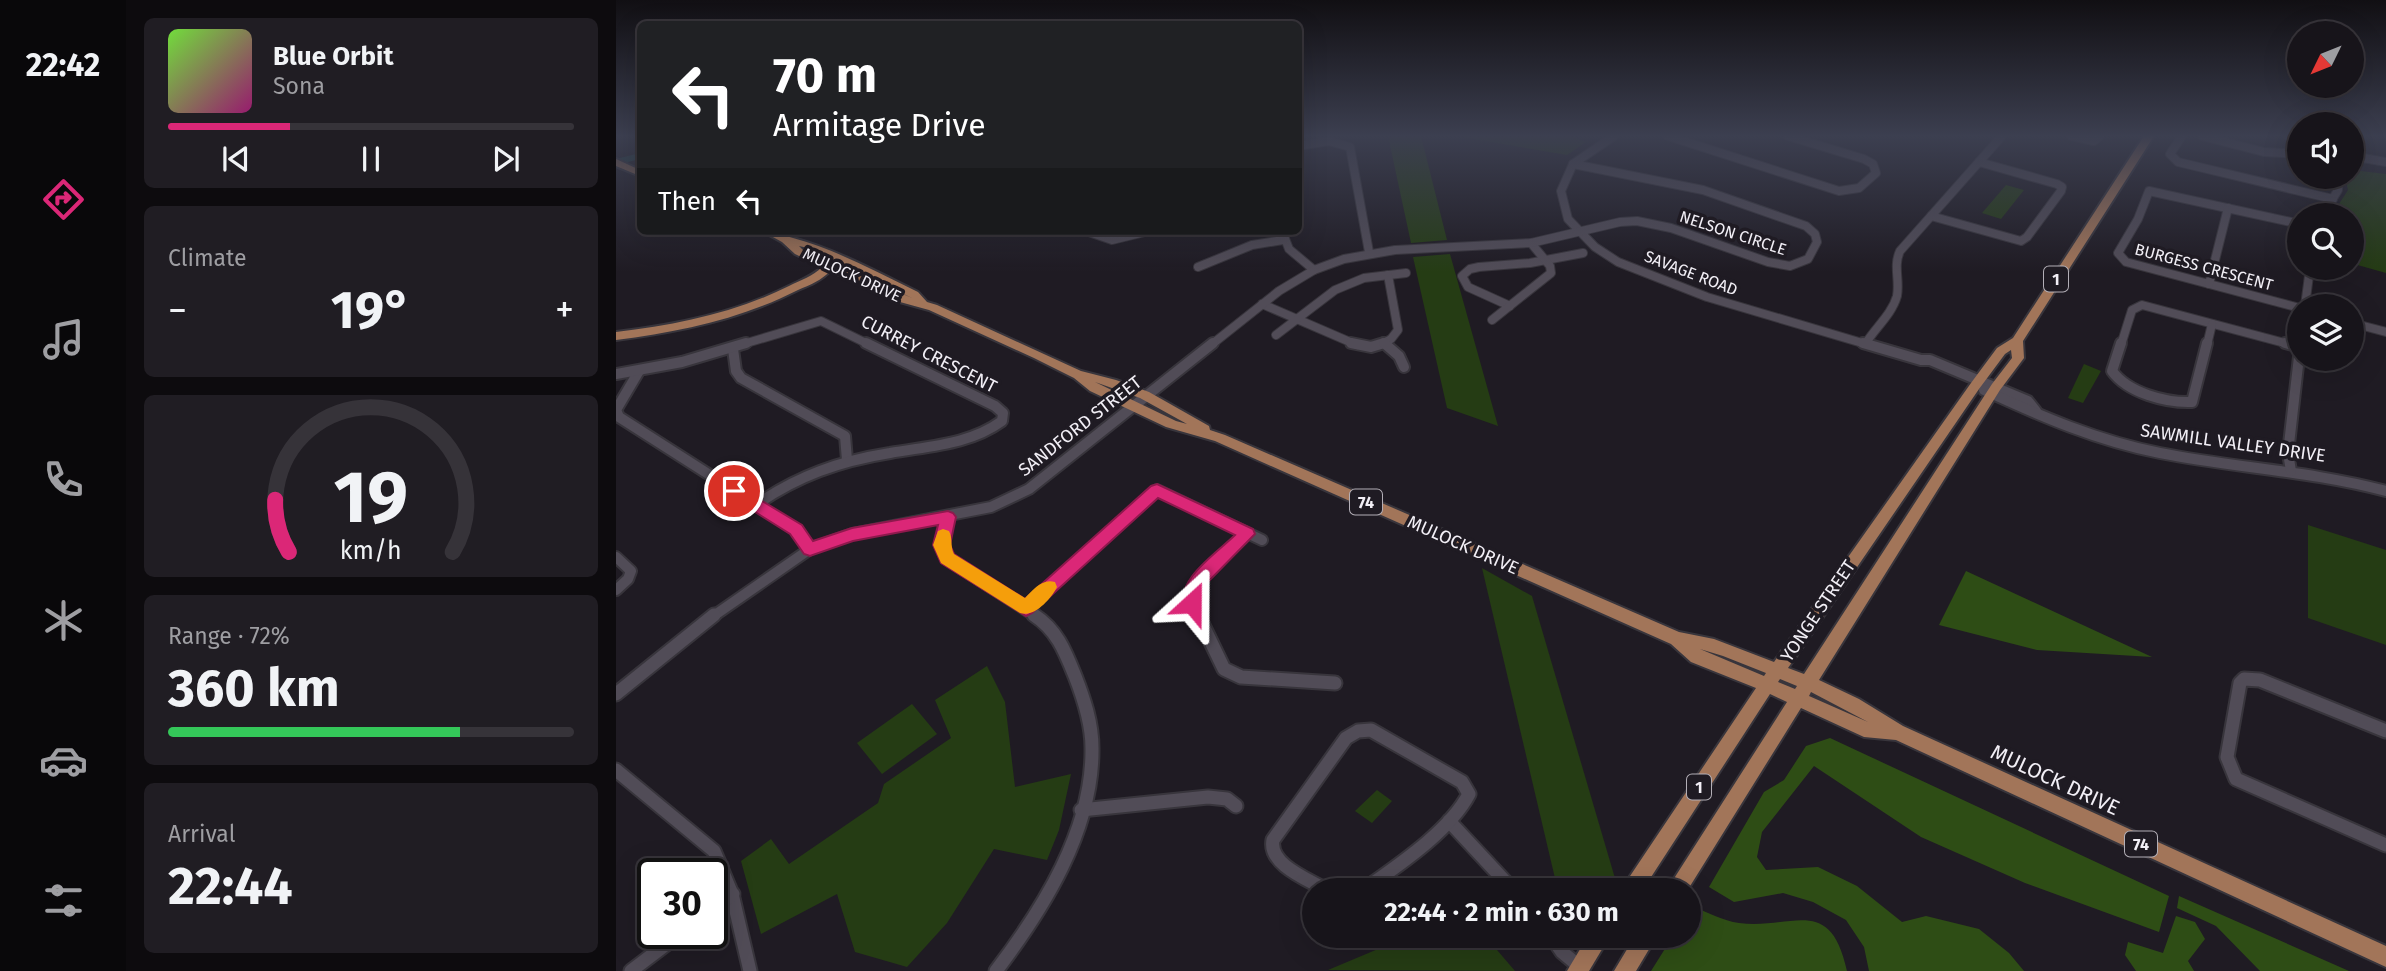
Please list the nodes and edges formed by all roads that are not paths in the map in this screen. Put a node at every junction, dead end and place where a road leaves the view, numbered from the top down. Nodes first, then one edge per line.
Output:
1 (1356, 181) edge
2 (1564, 181) edge
3 (1660, 181) edge
4 (1809, 181) edge
5 (1868, 181) edge
6 (1962, 181) edge
7 (2047, 181) edge
8 (2120, 181) edge
9 (2259, 181) edge
10 (2338, 189) edge
11 (2333, 199) junction
12 (2330, 203) edge
13 (2228, 208) junction
14 (1931, 216) junction
15 (2287, 221) edge
16 (1578, 232) junction
17 (775, 235) edge
18 (1098, 235) edge
19 (1133, 235) edge
20 (1282, 235) edge
21 (1531, 243) junction
22 (1369, 252) junction
23 (1583, 253) dead end
24 (1544, 261) junction
25 (834, 262) junction
26 (1198, 267) dead end
27 (1314, 270) junction
28 (1406, 273) dead end
29 (1388, 275) junction
30 (2208, 284) junction
31 (1262, 304) junction
32 (2287, 305) edge
33 (1510, 306) junction
34 (1295, 319) junction
35 (1492, 320) dead end
36 (2212, 324) junction
37 (2364, 326) edge
38 (616, 328) edge
39 (646, 328) junction
40 (2386, 332) edge
41 (1276, 335) dead end
42 (616, 336) edge
43 (2017, 341) junction
44 (1384, 343) junction
45 (1866, 343) junction
46 (2287, 344) edge
47 (733, 349) junction
48 (1404, 367) dead end
49 (639, 371) junction
50 (2297, 371) edge
51 (616, 374) edge
52 (1078, 374) junction
53 (1977, 383) junction
54 (1994, 391) junction
55 (1144, 397) junction
56 (1132, 406) junction
57 (1211, 435) junction
58 (847, 460) junction
59 (2291, 471) junction
60 (2386, 491) edge
61 (755, 505) junction
62 (948, 517) junction
63 (1247, 534) junction
64 (1262, 540) dead end
65 (810, 549) junction
66 (616, 557) edge
67 (616, 590) edge
68 (1026, 608) junction
69 (1773, 678) junction
70 (1335, 683) dead end
71 (1810, 683) junction
72 (616, 694) edge
73 (1799, 700) junction
74 (2386, 731) edge
75 (1897, 732) junction
76 (616, 770) edge
77 (1236, 806) dead end
78 (1082, 810) junction
79 (1449, 821) junction
80 (2386, 845) edge
81 (1307, 878) edge
82 (1379, 878) edge
83 (1502, 878) edge
84 (1639, 878) edge
85 (1684, 878) edge
86 (733, 894) junction
87 (728, 898) edge
88 (1559, 948) edge
89 (1592, 948) edge
90 (1639, 948) edge
91 (660, 949) edge
92 (2386, 957) edge
93 (1578, 969) edge
94 (631, 971) edge
95 (750, 971) edge
96 (996, 971) edge
97 (1624, 971) edge

1 - 22 street
2 - 16 street, SAVAGE ROAD
3 - 16 street, NELSON CIRCLE
4 - 5 street
6 - 14 street
7 - 14 street
8 - 43 main road, YONGE STREET / 1
9 - 11 street
10 - 11 street
11 - 12 street
13 - 15 street, BURGESS CRESCENT
13 - 30 street
13 - 30 street, BURGESS CRESCENT
14 - 45 street
16 - 21 street, SANDFORD STREET
16 - 45 street, SAVAGE ROAD
17 - 25 main road, MULOCK DRIVE / 74
18 - 19 street
20 - 26 street
20 - 27 street
21 - 22 street, SANDFORD STREET
21 - 24 street
22 - 27 street, SANDFORD STREET
23 - 24 street
24 - 33 street
24 - 33 street
25 - 39 main road
25 - 52 main road, MULOCK DRIVE / 74
27 - 31 street, SANDFORD STREET
28 - 29 street
29 - 34 street
29 - 44 street
30 - 32 street, BURGESS CRESCENT
31 - 34 street
31 - 55 street, SANDFORD STREET
33 - 35 street
34 - 41 street
34 - 44 street
36 - 36 street
36 - 46 street
37 - 40 street
38 - 39 main road
39 - 42 main road
43 - 53 main road, YONGE STREET / 1
43 - 54 main road, YONGE STREET / 1
44 - 48 street
45 - 53 street, SAVAGE ROAD
47 - 49 street, CURREY CRESCENT
47 - 58 street
47 - 58 street, CURREY CRESCENT
49 - 51 street, CURREY CRESCENT
49 - 61 street
50 - 59 street
52 - 55 main road, MULOCK DRIVE / 74
52 - 56 main road, MULOCK DRIVE / 74
53 - 54 street, SAWMILL VALLEY DRIVE
53 - 69 main road, YONGE STREET / 1
54 - 59 street, SAWMILL VALLEY DRIVE
54 - 71 main road, YONGE STREET / 1
55 - 56 street, SANDFORD STREET
55 - 57 main road, MULOCK DRIVE / 74
56 - 57 main road, MULOCK DRIVE / 74
56 - 62 street, SANDFORD STREET
57 - 69 main road, MULOCK DRIVE / 74
58 - 61 street, CURREY CRESCENT
59 - 60 street, SAWMILL VALLEY DRIVE
61 - 65 street
62 - 65 street, SANDFORD STREET
62 - 68 street
63 - 64 street
63 - 68 street
63 - 70 street
65 - 72 street, SANDFORD STREET
66 - 67 street
68 - 78 street
69 - 71 main road, MULOCK DRIVE / 74
69 - 73 main road, MULOCK DRIVE / 74
69 - 84 main road, YONGE STREET / 1
71 - 73 main road, YONGE STREET / 1
71 - 75 main road, MULOCK DRIVE / 74
73 - 75 main road, MULOCK DRIVE / 74
73 - 85 main road, YONGE STREET / 1
74 - 80 street
75 - 92 main road, MULOCK DRIVE / 74
76 - 86 street
77 - 78 street
78 - 96 street
79 - 81 street
79 - 82 street
79 - 83 street
86 - 87 street
86 - 95 street
88 - 93 street
89 - 93 main road
90 - 97 main road
91 - 94 street

